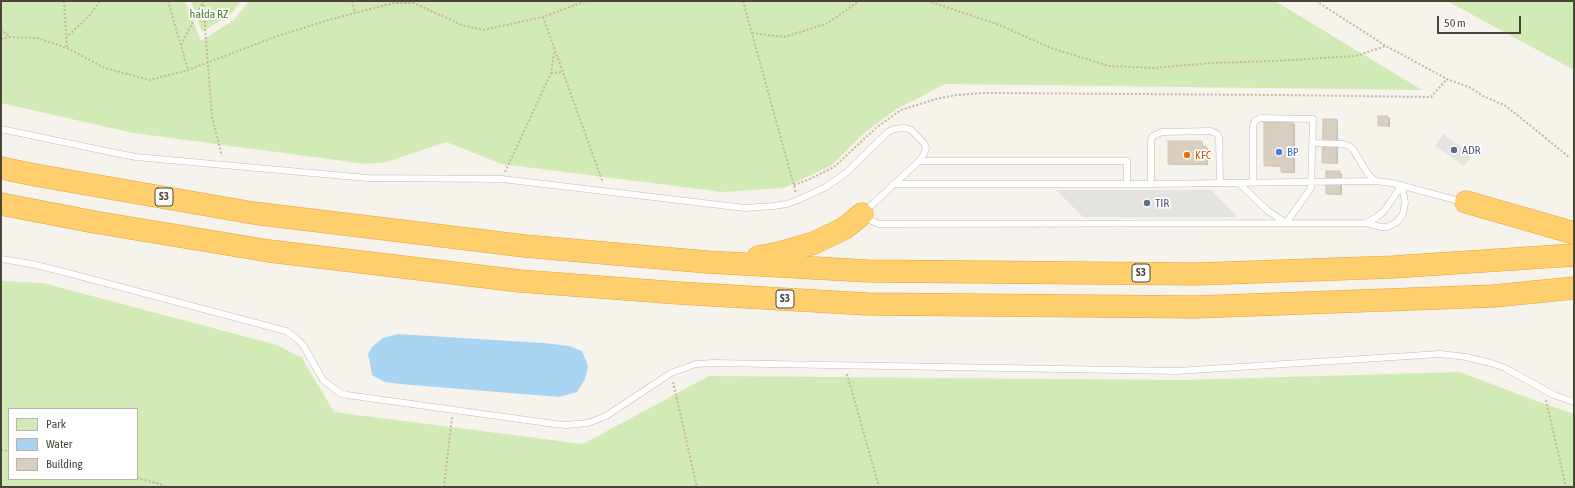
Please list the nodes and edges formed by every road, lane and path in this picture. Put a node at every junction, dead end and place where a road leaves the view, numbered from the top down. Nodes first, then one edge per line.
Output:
1 (64, 1) edge
2 (100, 1) edge
3 (168, 1) edge
4 (203, 1) edge
5 (352, 1) edge
6 (586, 1) edge
7 (743, 1) edge
8 (859, 1) edge
9 (928, 1) edge
10 (1316, 1) edge
11 (393, 2) edge
12 (356, 13) junction
13 (543, 17) junction
14 (1, 29) edge
15 (752, 33) junction
16 (10, 37) junction
17 (66, 38) junction
18 (1, 39) edge
19 (181, 45) junction
20 (1386, 46) junction
21 (67, 48) junction
22 (554, 51) junction
23 (209, 63) junction
24 (188, 70) junction
25 (563, 72) junction
26 (551, 73) junction
27 (1446, 79) junction
28 (1, 129) edge
29 (1313, 143) junction
30 (1569, 157) dead end
31 (919, 161) junction
32 (224, 164) junction
33 (1, 168) edge
34 (502, 179) junction
35 (1374, 181) junction
36 (1312, 182) junction
37 (1239, 183) junction
38 (1252, 183) junction
39 (894, 184) junction
40 (1127, 184) junction
41 (1151, 184) junction
42 (1220, 184) junction
43 (1402, 185) junction
44 (606, 192) junction
45 (1466, 202) joint
46 (1, 204) edge
47 (862, 214) junction
48 (1286, 223) junction
49 (1366, 223) junction
50 (1574, 233) edge
51 (1574, 255) edge
52 (1, 259) edge
53 (708, 262) junction
54 (1574, 288) edge
55 (844, 365) junction
56 (671, 373) junction
57 (1542, 388) junction
58 (1574, 402) edge
59 (453, 411) junction
60 (138, 478) edge
61 (166, 487) edge
62 (444, 487) edge
63 (697, 487) edge
64 (878, 487) edge
65 (1566, 487) edge

1 - 17 path
2 - 17 path
3 - 19 path
4 - 19 path
4 - 23 path
5 - 12 path
6 - 13 path
7 - 15 path
8 - 15 path
9 - 20 path
10 - 20 path
11 - 12 path
11 - 13 path
12 - 23 path
13 - 22 path
14 - 16 path
15 - 27 path
16 - 18 path
16 - 21 path
17 - 21 path
19 - 24 path
20 - 27 path
21 - 24 path
22 - 25 path
22 - 26 path
23 - 24 path
23 - 32 path
25 - 26 path
25 - 44 path
26 - 34 path
27 - 30 path
28 - 32 lane
29 - 35 lane
29 - 36 lane
29 - 38 lane
31 - 39 lane
31 - 40 lane
31 - 44 lane
32 - 34 lane
33 - 53 highway, S3
34 - 44 lane
35 - 36 lane
35 - 43 lane
36 - 38 lane
36 - 48 lane
37 - 38 lane
37 - 42 lane
37 - 48 lane
39 - 40 lane
39 - 47 lane
40 - 41 lane
41 - 42 lane
41 - 42 lane
43 - 45 lane
43 - 49 lane
43 - 49 lane
45 - 50 highway
46 - 54 highway, S3
47 - 48 lane
47 - 53 highway
48 - 49 lane
51 - 53 highway, S3
52 - 59 lane
55 - 56 lane
55 - 57 lane
55 - 64 path
56 - 59 lane
56 - 63 path
57 - 58 lane
57 - 65 path
59 - 62 path
60 - 61 path

